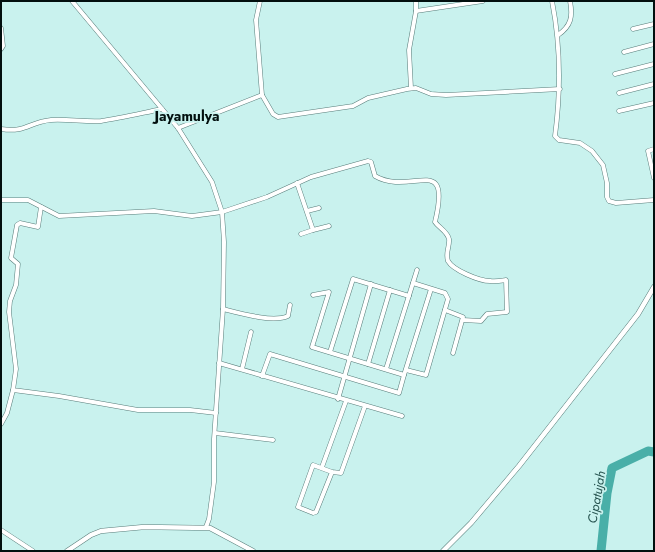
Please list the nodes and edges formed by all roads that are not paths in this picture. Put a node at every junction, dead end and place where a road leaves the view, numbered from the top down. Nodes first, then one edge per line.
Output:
1 (72, 1) edge
2 (260, 1) edge
3 (416, 1) edge
4 (484, 1) edge
5 (552, 1) edge
6 (570, 1) edge
7 (416, 11) junction
8 (654, 24) edge
9 (1, 28) edge
10 (633, 29) dead end
11 (558, 35) junction
12 (654, 44) edge
13 (1, 49) edge
14 (624, 52) dead end
15 (654, 64) edge
16 (615, 74) dead end
17 (654, 84) edge
18 (411, 88) junction
19 (560, 89) junction
20 (619, 93) dead end
21 (262, 95) junction
22 (654, 104) edge
23 (162, 109) junction
24 (619, 112) dead end
25 (178, 128) junction
26 (1, 129) edge
27 (654, 148) edge
28 (653, 172) edge
29 (654, 178) edge
30 (297, 183) junction
31 (1, 200) edge
32 (654, 200) edge
33 (41, 207) junction
34 (319, 208) dead end
35 (307, 211) junction
36 (222, 212) junction
37 (329, 226) dead end
38 (313, 230) junction
39 (300, 234) dead end
40 (417, 270) dead end
41 (413, 283) junction
42 (371, 284) junction
43 (654, 287) edge
44 (431, 289) junction
45 (390, 290) junction
46 (313, 295) dead end
47 (409, 296) junction
48 (290, 305) dead end
49 (223, 309) junction
50 (445, 310) junction
51 (463, 320) junction
52 (251, 332) dead end
53 (330, 352) junction
54 (453, 353) dead end
55 (349, 358) junction
56 (219, 362) junction
57 (368, 364) junction
58 (242, 369) junction
59 (386, 370) junction
60 (406, 370) junction
61 (404, 375) junction
62 (262, 376) junction
63 (344, 376) junction
64 (13, 390) junction
65 (338, 399) junction
66 (346, 401) junction
67 (365, 406) junction
68 (216, 413) junction
69 (402, 416) dead end
70 (1, 424) edge
71 (215, 433) junction
72 (273, 440) dead end
73 (322, 467) junction
74 (332, 472) junction
75 (206, 527) junction
76 (1, 530) edge
77 (33, 551) edge
78 (67, 551) edge
79 (253, 551) edge
80 (443, 551) edge

1 - 23 street
2 - 21 street
3 - 7 street
4 - 7 street
5 - 11 street
6 - 11 street
7 - 18 street
8 - 10 street
9 - 13 street
11 - 19 street
12 - 14 street
15 - 16 street
17 - 20 street
18 - 19 street
18 - 21 street
19 - 32 street
21 - 25 street
22 - 24 street
23 - 25 street
23 - 26 street
25 - 36 street
27 - 28 street
28 - 29 street
30 - 35 street
30 - 36 street
30 - 51 street
31 - 33 street
33 - 36 street
33 - 64 street
34 - 35 street
35 - 38 street
36 - 49 street
37 - 38 street
38 - 39 street
40 - 41 street
41 - 44 street
41 - 47 street
42 - 45 street
42 - 53 street
42 - 55 street
43 - 80 street
44 - 50 street
44 - 60 street
45 - 47 street
45 - 57 street
46 - 53 street
47 - 59 street
48 - 49 street
49 - 56 street
50 - 51 street
50 - 60 street
51 - 54 street
52 - 58 street
53 - 55 street
55 - 57 street
55 - 63 street
56 - 58 street
56 - 68 street
57 - 59 street
58 - 62 street
59 - 61 street
60 - 61 street
61 - 63 street
62 - 63 street
62 - 65 street
63 - 65 street
64 - 68 street
64 - 70 street
65 - 66 street
66 - 67 street
66 - 73 street
67 - 69 street
67 - 74 street
68 - 71 street
71 - 72 street
71 - 75 street
73 - 74 street
73 - 74 street
75 - 78 street
75 - 79 street
76 - 77 street

